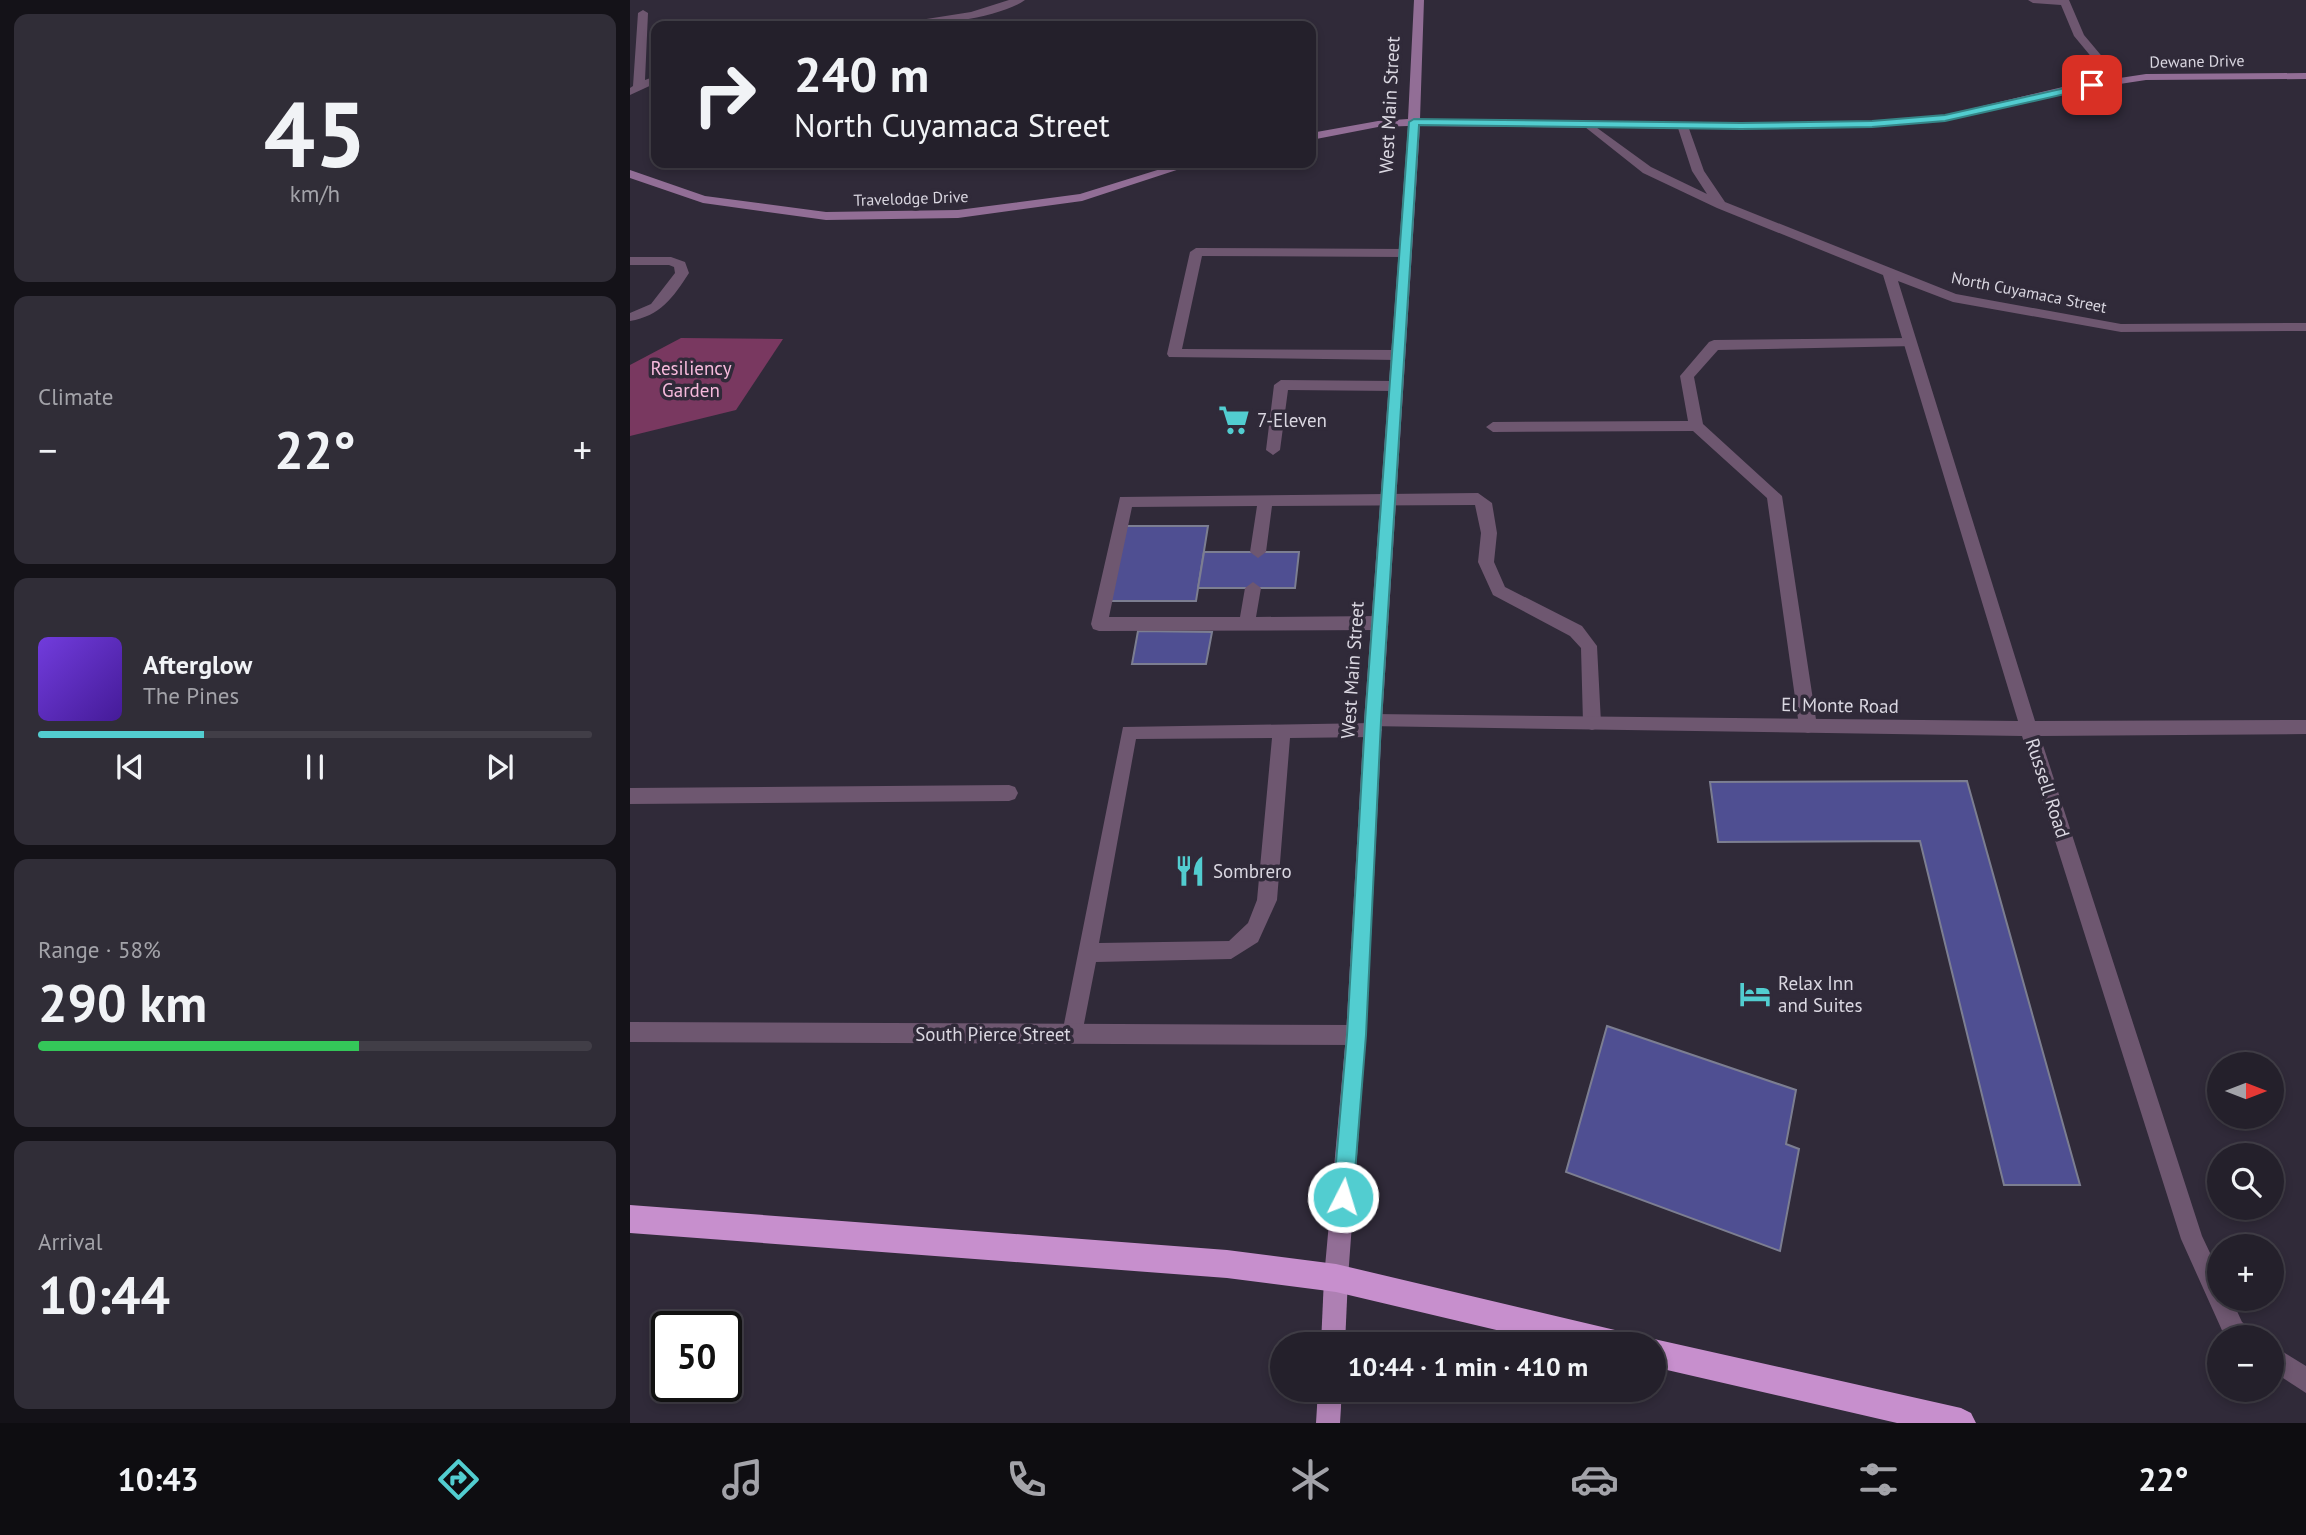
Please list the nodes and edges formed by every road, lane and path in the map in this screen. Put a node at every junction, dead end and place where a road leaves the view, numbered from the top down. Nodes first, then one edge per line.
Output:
1 (1020, 0) edge
2 (1419, 0) edge
3 (2032, 0) edge
4 (2064, 1) edge
5 (643, 12) dead end
6 (933, 21) edge
7 (2306, 76) edge
8 (651, 81) edge
9 (2117, 81) junction
10 (634, 89) edge
11 (1414, 122) junction
12 (1589, 125) junction
13 (1683, 125) junction
14 (1316, 135) edge
15 (1176, 168) edge
16 (630, 174) edge
17 (1721, 205) junction
18 (1404, 253) junction
19 (630, 261) edge
20 (1889, 273) junction
21 (632, 317) edge
22 (2306, 327) edge
23 (1910, 343) junction
24 (1397, 355) junction
25 (1395, 386) junction
26 (1696, 426) junction
27 (1493, 427) dead end
28 (1273, 450) dead end
29 (1265, 501) junction
30 (1387, 501) junction
31 (1258, 552) dead end
32 (1252, 588) dead end
33 (1380, 623) junction
34 (1247, 624) junction
35 (1591, 723) junction
36 (1373, 725) junction
37 (1808, 726) junction
38 (2306, 727) edge
39 (2029, 729) junction
40 (1282, 731) junction
41 (1009, 793) dead end
42 (630, 796) edge
43 (1087, 953) junction
44 (630, 1032) edge
45 (1072, 1034) junction
46 (1356, 1035) junction
47 (630, 1219) edge
48 (2207, 1272) edge
49 (1336, 1278) junction
50 (1334, 1332) edge
51 (1564, 1332) edge
52 (1666, 1356) edge
53 (2284, 1365) edge
54 (2306, 1381) edge
55 (1329, 1402) edge
56 (1328, 1423) edge
57 (1961, 1423) edge

1 - 6 street
2 - 11 street, West Main Street
3 - 4 street
4 - 9 street
5 - 10 street
7 - 9 street, Dewane Drive
8 - 10 street
9 - 13 street, Dewane Drive
11 - 12 street
11 - 14 street
11 - 18 street, West Main Street
12 - 13 street, Dewane Drive
12 - 17 street, North Cuyamaca Street
13 - 17 street
15 - 16 street, Travelodge Drive
17 - 20 street, North Cuyamaca Street
18 - 24 street, West Main Street
18 - 24 street
19 - 21 street
20 - 22 street, North Cuyamaca Street
20 - 23 street, Russell Road
23 - 26 street
23 - 39 street, Russell Road
24 - 25 street, West Main Street
25 - 28 street
25 - 30 street, West Main Street
26 - 27 street
26 - 37 street
29 - 30 street
29 - 31 street
29 - 34 street
30 - 33 street, West Main Street
30 - 35 street
32 - 34 street
33 - 34 street
33 - 36 street, West Main Street
35 - 36 street, El Monte Road
35 - 37 street, El Monte Road
36 - 40 street, El Monte Road
36 - 46 street, West Main Street
37 - 39 street, El Monte Road
38 - 39 street, El Monte Road
39 - 48 street, Russell Road
40 - 43 street, El Monte Road
40 - 43 street
41 - 42 street
43 - 45 street
44 - 45 street, South Pierce Street
45 - 46 street, South Pierce Street
46 - 49 street, West Main Street
47 - 49 highway
49 - 50 main road, West Main Street
49 - 51 highway
52 - 57 highway
53 - 54 street
55 - 56 main road

